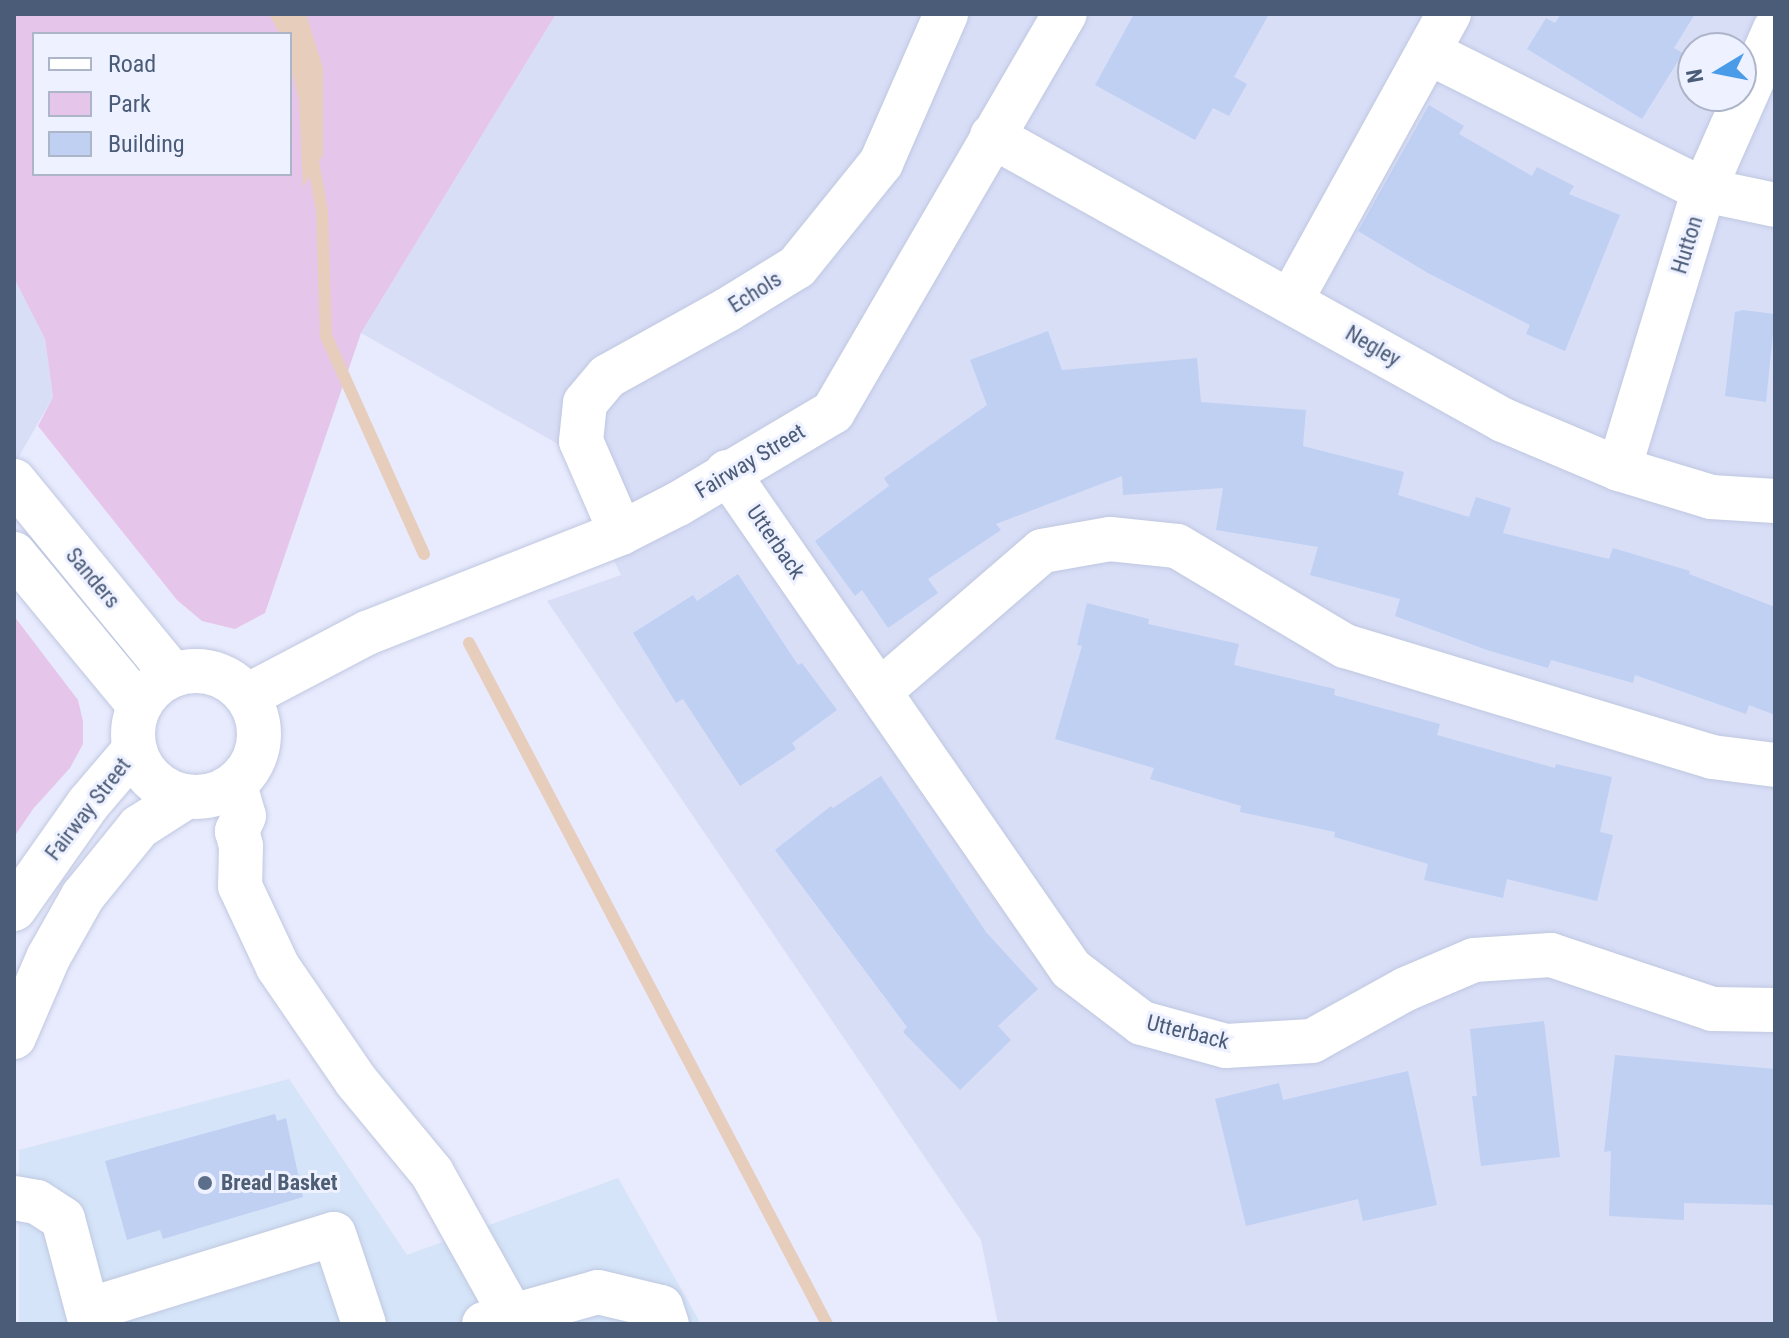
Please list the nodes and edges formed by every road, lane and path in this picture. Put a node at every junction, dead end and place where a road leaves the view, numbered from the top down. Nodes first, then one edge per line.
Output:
1 (946, 14) edge
2 (1065, 14) edge
3 (1449, 14) edge
4 (1775, 29) edge
5 (1428, 52) junction
6 (992, 136) junction
7 (1704, 190) junction
8 (1775, 205) edge
9 (1291, 300) junction
10 (1619, 469) junction
11 (727, 472) junction
12 (14, 481) edge
13 (1775, 501) edge
14 (621, 533) junction
15 (14, 554) edge
16 (173, 675) junction
17 (880, 691) junction
18 (247, 696) junction
19 (139, 705) junction
20 (135, 749) junction
21 (1775, 765) edge
22 (208, 794) junction
23 (14, 909) edge
24 (1775, 1010) edge
25 (14, 1037) edge
26 (14, 1198) edge
27 (89, 1317) edge
28 (498, 1320) edge
29 (364, 1324) edge
30 (667, 1324) edge

1 - 14 street, Echols
2 - 6 street, Fairway Street
3 - 5 street
4 - 7 street, Hutton
5 - 7 street
5 - 9 street
6 - 9 street, Negley
6 - 11 street, Fairway Street
7 - 8 street
7 - 10 street, Hutton
9 - 10 street, Negley
10 - 13 street, Negley
11 - 14 street, Fairway Street
11 - 17 street, Utterback
12 - 16 street, Sanders
14 - 18 street, Fairway Street
15 - 19 street, Sanders
16 - 18 street
16 - 19 street
17 - 21 street
17 - 24 street, Utterback
18 - 22 street
19 - 20 street
20 - 22 street
20 - 23 street, Fairway Street
22 - 25 street
22 - 28 street
26 - 27 street
27 - 29 street
28 - 30 street

